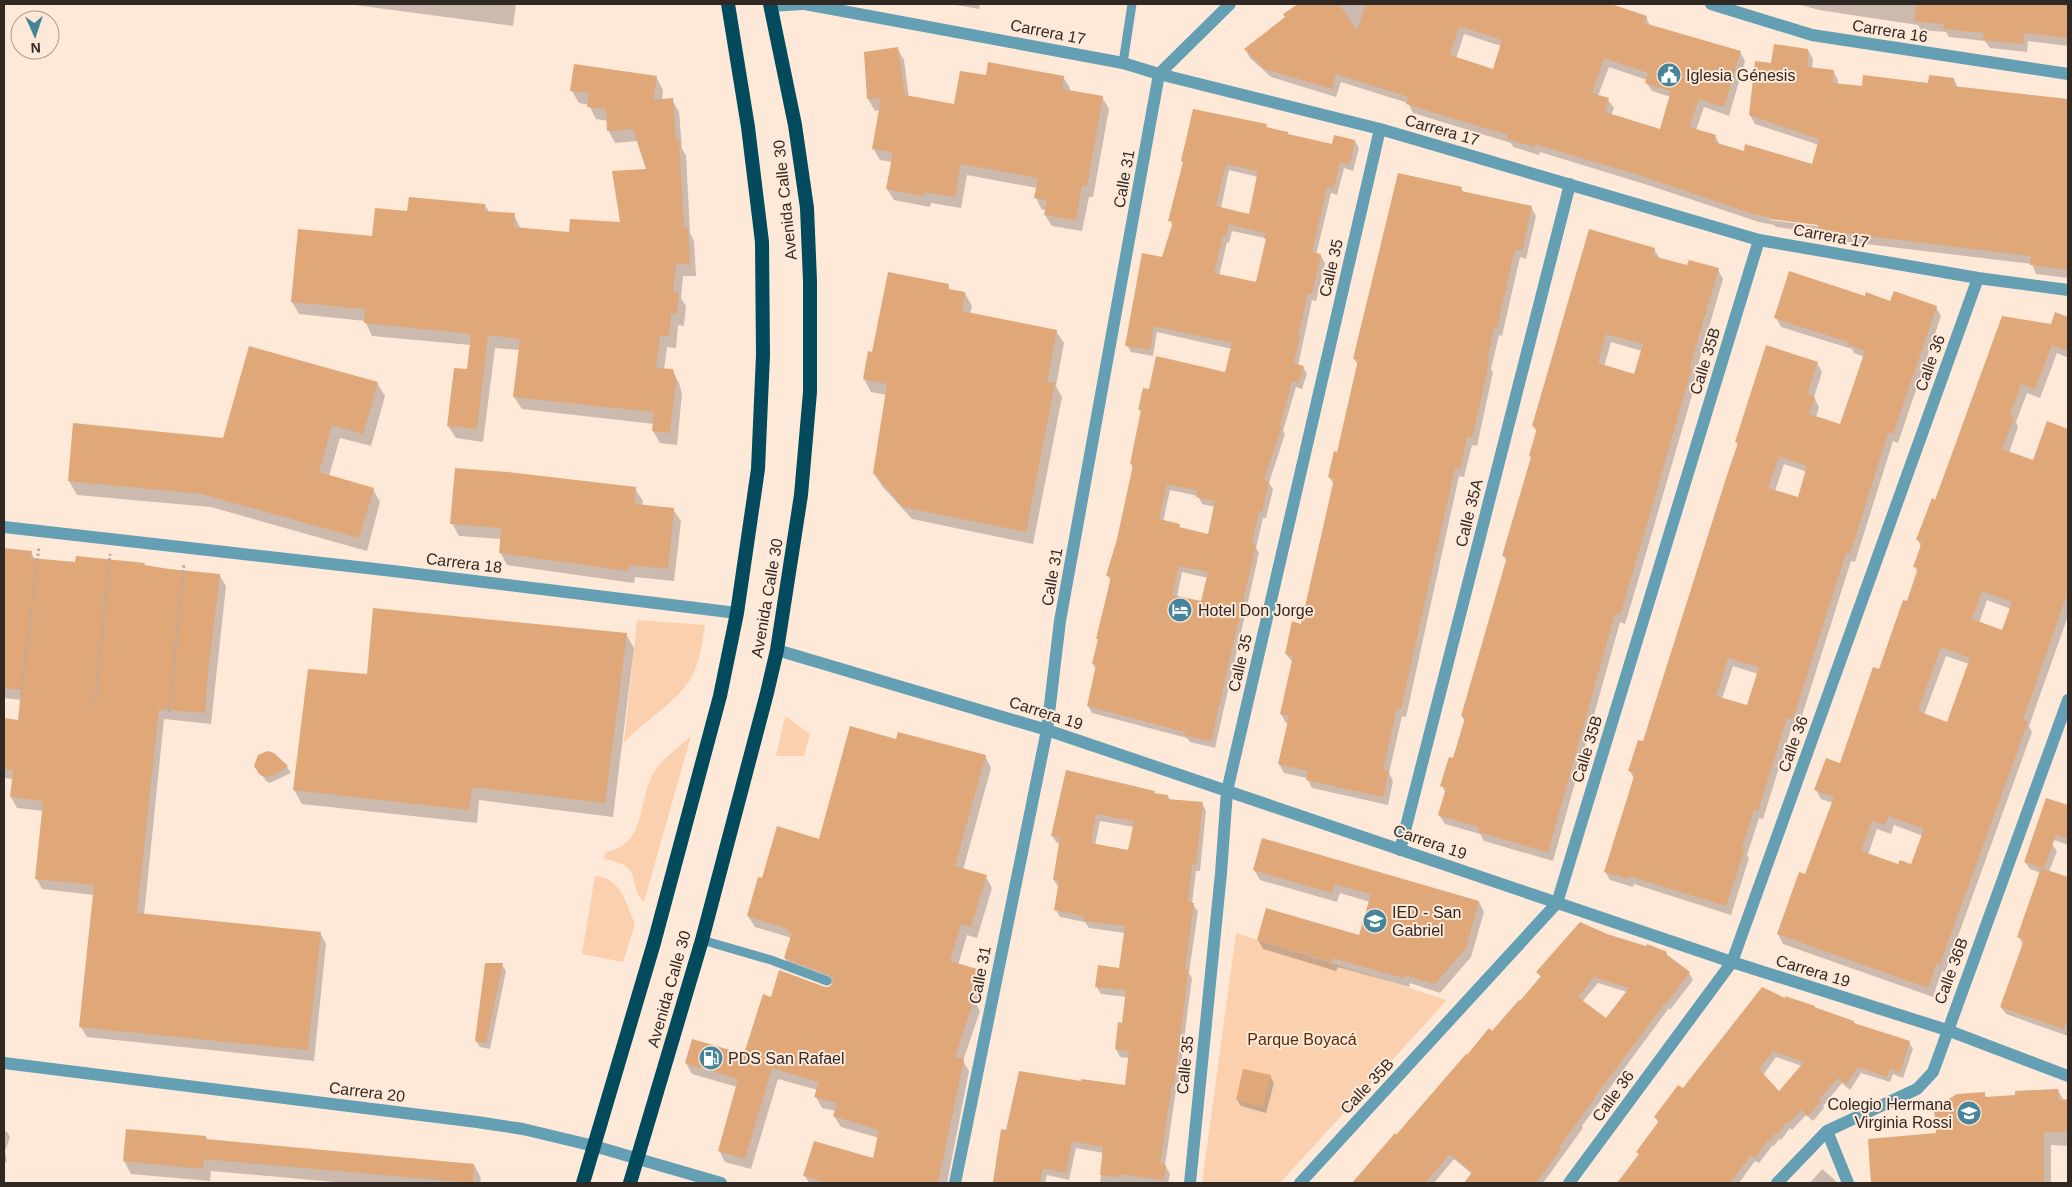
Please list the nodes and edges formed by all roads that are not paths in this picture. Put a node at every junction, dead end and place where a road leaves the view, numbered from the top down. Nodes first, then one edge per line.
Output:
1 (728, 4) edge
2 (804, 4) edge
3 (1132, 4) edge
4 (1230, 4) edge
5 (1711, 4) edge
6 (771, 5) edge
7 (1123, 63) junction
8 (1160, 74) junction
9 (2068, 74) edge
10 (1380, 129) junction
11 (1570, 184) junction
12 (1760, 240) junction
13 (1978, 278) junction
14 (2068, 290) edge
15 (4, 528) edge
16 (738, 613) junction
17 (777, 650) junction
18 (2068, 700) edge
19 (1047, 730) junction
20 (1227, 791) junction
21 (1400, 850) junction
22 (1557, 903) junction
23 (702, 940) junction
24 (1732, 962) junction
25 (826, 981) dead end
26 (1947, 1030) junction
27 (4, 1063) edge
28 (2068, 1075) edge
29 (1827, 1131) junction
30 (594, 1146) junction
31 (637, 1158) junction
32 (583, 1183) edge
33 (630, 1183) edge
34 (721, 1183) edge
35 (955, 1183) edge
36 (1190, 1183) edge
37 (1300, 1183) edge
38 (1569, 1183) edge
39 (1777, 1183) edge
40 (1848, 1183) edge

1 - 16 highway, Avenida Calle 30
2 - 6 street, Carrera 17
2 - 7 street, Carrera 17
3 - 7 lane
4 - 8 street
5 - 9 street, Carrera 16
6 - 17 highway, Avenida Calle 30
7 - 8 street, Carrera 17
8 - 10 street, Carrera 17
8 - 19 street, Calle 31
10 - 11 street, Carrera 17
10 - 20 street, Calle 35
11 - 12 street, Carrera 17
11 - 21 street, Calle 35A
12 - 13 street, Carrera 17
12 - 22 street, Calle 35B
13 - 14 street, Carrera 17
13 - 24 street, Calle 36
15 - 16 street, Carrera 18
16 - 30 highway, Avenida Calle 30
17 - 19 street, Carrera 19
17 - 23 highway, Avenida Calle 30
18 - 26 street, Calle 36B
19 - 20 street, Carrera 19
19 - 35 street, Calle 31
20 - 21 street, Carrera 19
20 - 36 street, Calle 35
21 - 22 street, Carrera 19
22 - 24 street, Carrera 19
22 - 37 street, Calle 35B
23 - 25 lane
23 - 31 highway, Avenida Calle 30
24 - 26 street, Carrera 19
24 - 38 street, Calle 36
26 - 28 street, Carrera 19
26 - 29 street, Calle 36B
27 - 30 street, Carrera 20
29 - 39 street, Calle 36B
29 - 40 street
30 - 31 street, Carrera 20
30 - 32 highway, Avenida Calle 30
31 - 33 highway, Avenida Calle 30
31 - 34 street, Carrera 20

